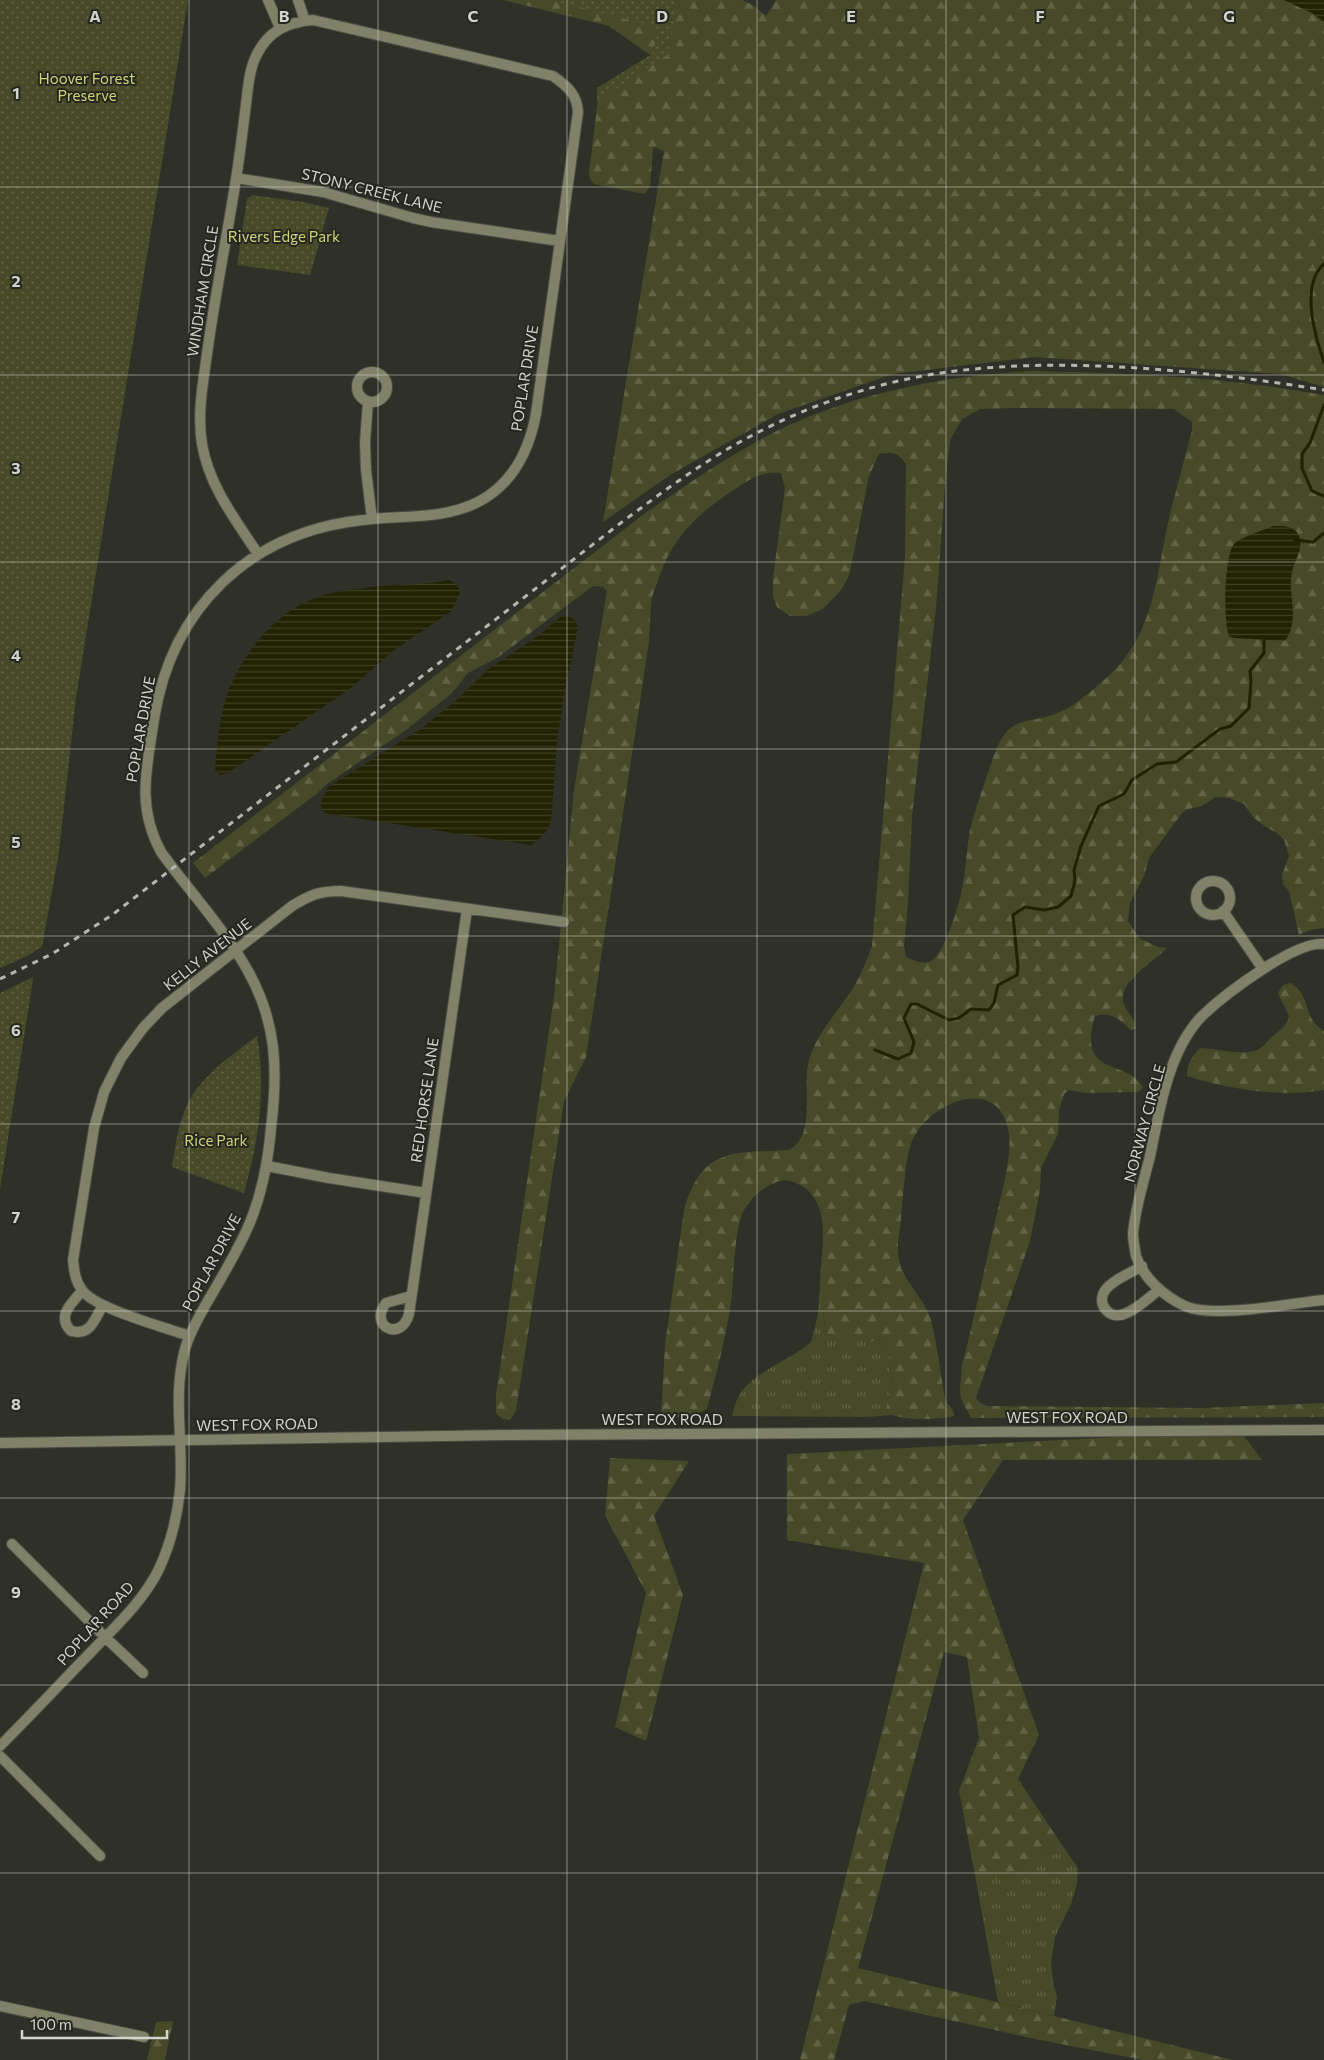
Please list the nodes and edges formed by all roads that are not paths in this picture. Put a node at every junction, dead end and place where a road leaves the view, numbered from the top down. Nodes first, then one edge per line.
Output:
1 (268, 0) edge
2 (298, 0) edge
3 (305, 21) junction
4 (280, 28) junction
5 (236, 178) junction
6 (560, 240) junction
7 (368, 402) dead end
8 (372, 519) junction
9 (258, 554) junction
10 (468, 909) junction
11 (1224, 911) dead end
12 (564, 922) dead end
13 (1324, 944) edge
14 (235, 952) junction
15 (1264, 969) junction
16 (267, 1166) junction
17 (426, 1193) junction
18 (1142, 1266) junction
19 (1160, 1290) junction
20 (82, 1291) junction
21 (411, 1296) dead end
22 (1324, 1300) edge
23 (103, 1305) junction
24 (189, 1336) junction
25 (1324, 1430) edge
26 (179, 1440) junction
27 (0, 1443) edge
28 (12, 1544) dead end
29 (105, 1637) junction
30 (143, 1672) dead end
31 (0, 1746) edge
32 (0, 1756) edge
33 (100, 1856) dead end
34 (0, 2006) edge
35 (144, 2037) dead end

1 - 4 street
2 - 3 street
3 - 4 street
3 - 6 street, POPLAR DRIVE
4 - 5 street, WINDHAM CIRCLE
5 - 6 street, STONY CREEK LANE
5 - 9 street, WINDHAM CIRCLE
6 - 8 street, POPLAR DRIVE
7 - 8 street
8 - 9 street, POPLAR DRIVE
9 - 14 street, POPLAR DRIVE
10 - 12 street, KELLY AVENUE
10 - 14 street, KELLY AVENUE
10 - 17 street, RED HORSE LANE
11 - 15 street
13 - 15 street, NORWAY CIRCLE
14 - 16 street, POPLAR DRIVE
14 - 20 street, KELLY AVENUE
15 - 18 street, NORWAY CIRCLE
16 - 17 street
16 - 24 street, POPLAR DRIVE
17 - 21 street, RED HORSE LANE
18 - 19 street, NORWAY CIRCLE
18 - 19 street
19 - 22 street, NORWAY CIRCLE
20 - 23 street
20 - 23 street
23 - 24 street
24 - 26 street, POPLAR DRIVE
25 - 26 street, WEST FOX ROAD
26 - 27 street, WEST FOX ROAD
26 - 29 street, POPLAR ROAD
28 - 29 street
29 - 30 street
29 - 31 street, POPLAR ROAD
32 - 33 street
34 - 35 street

